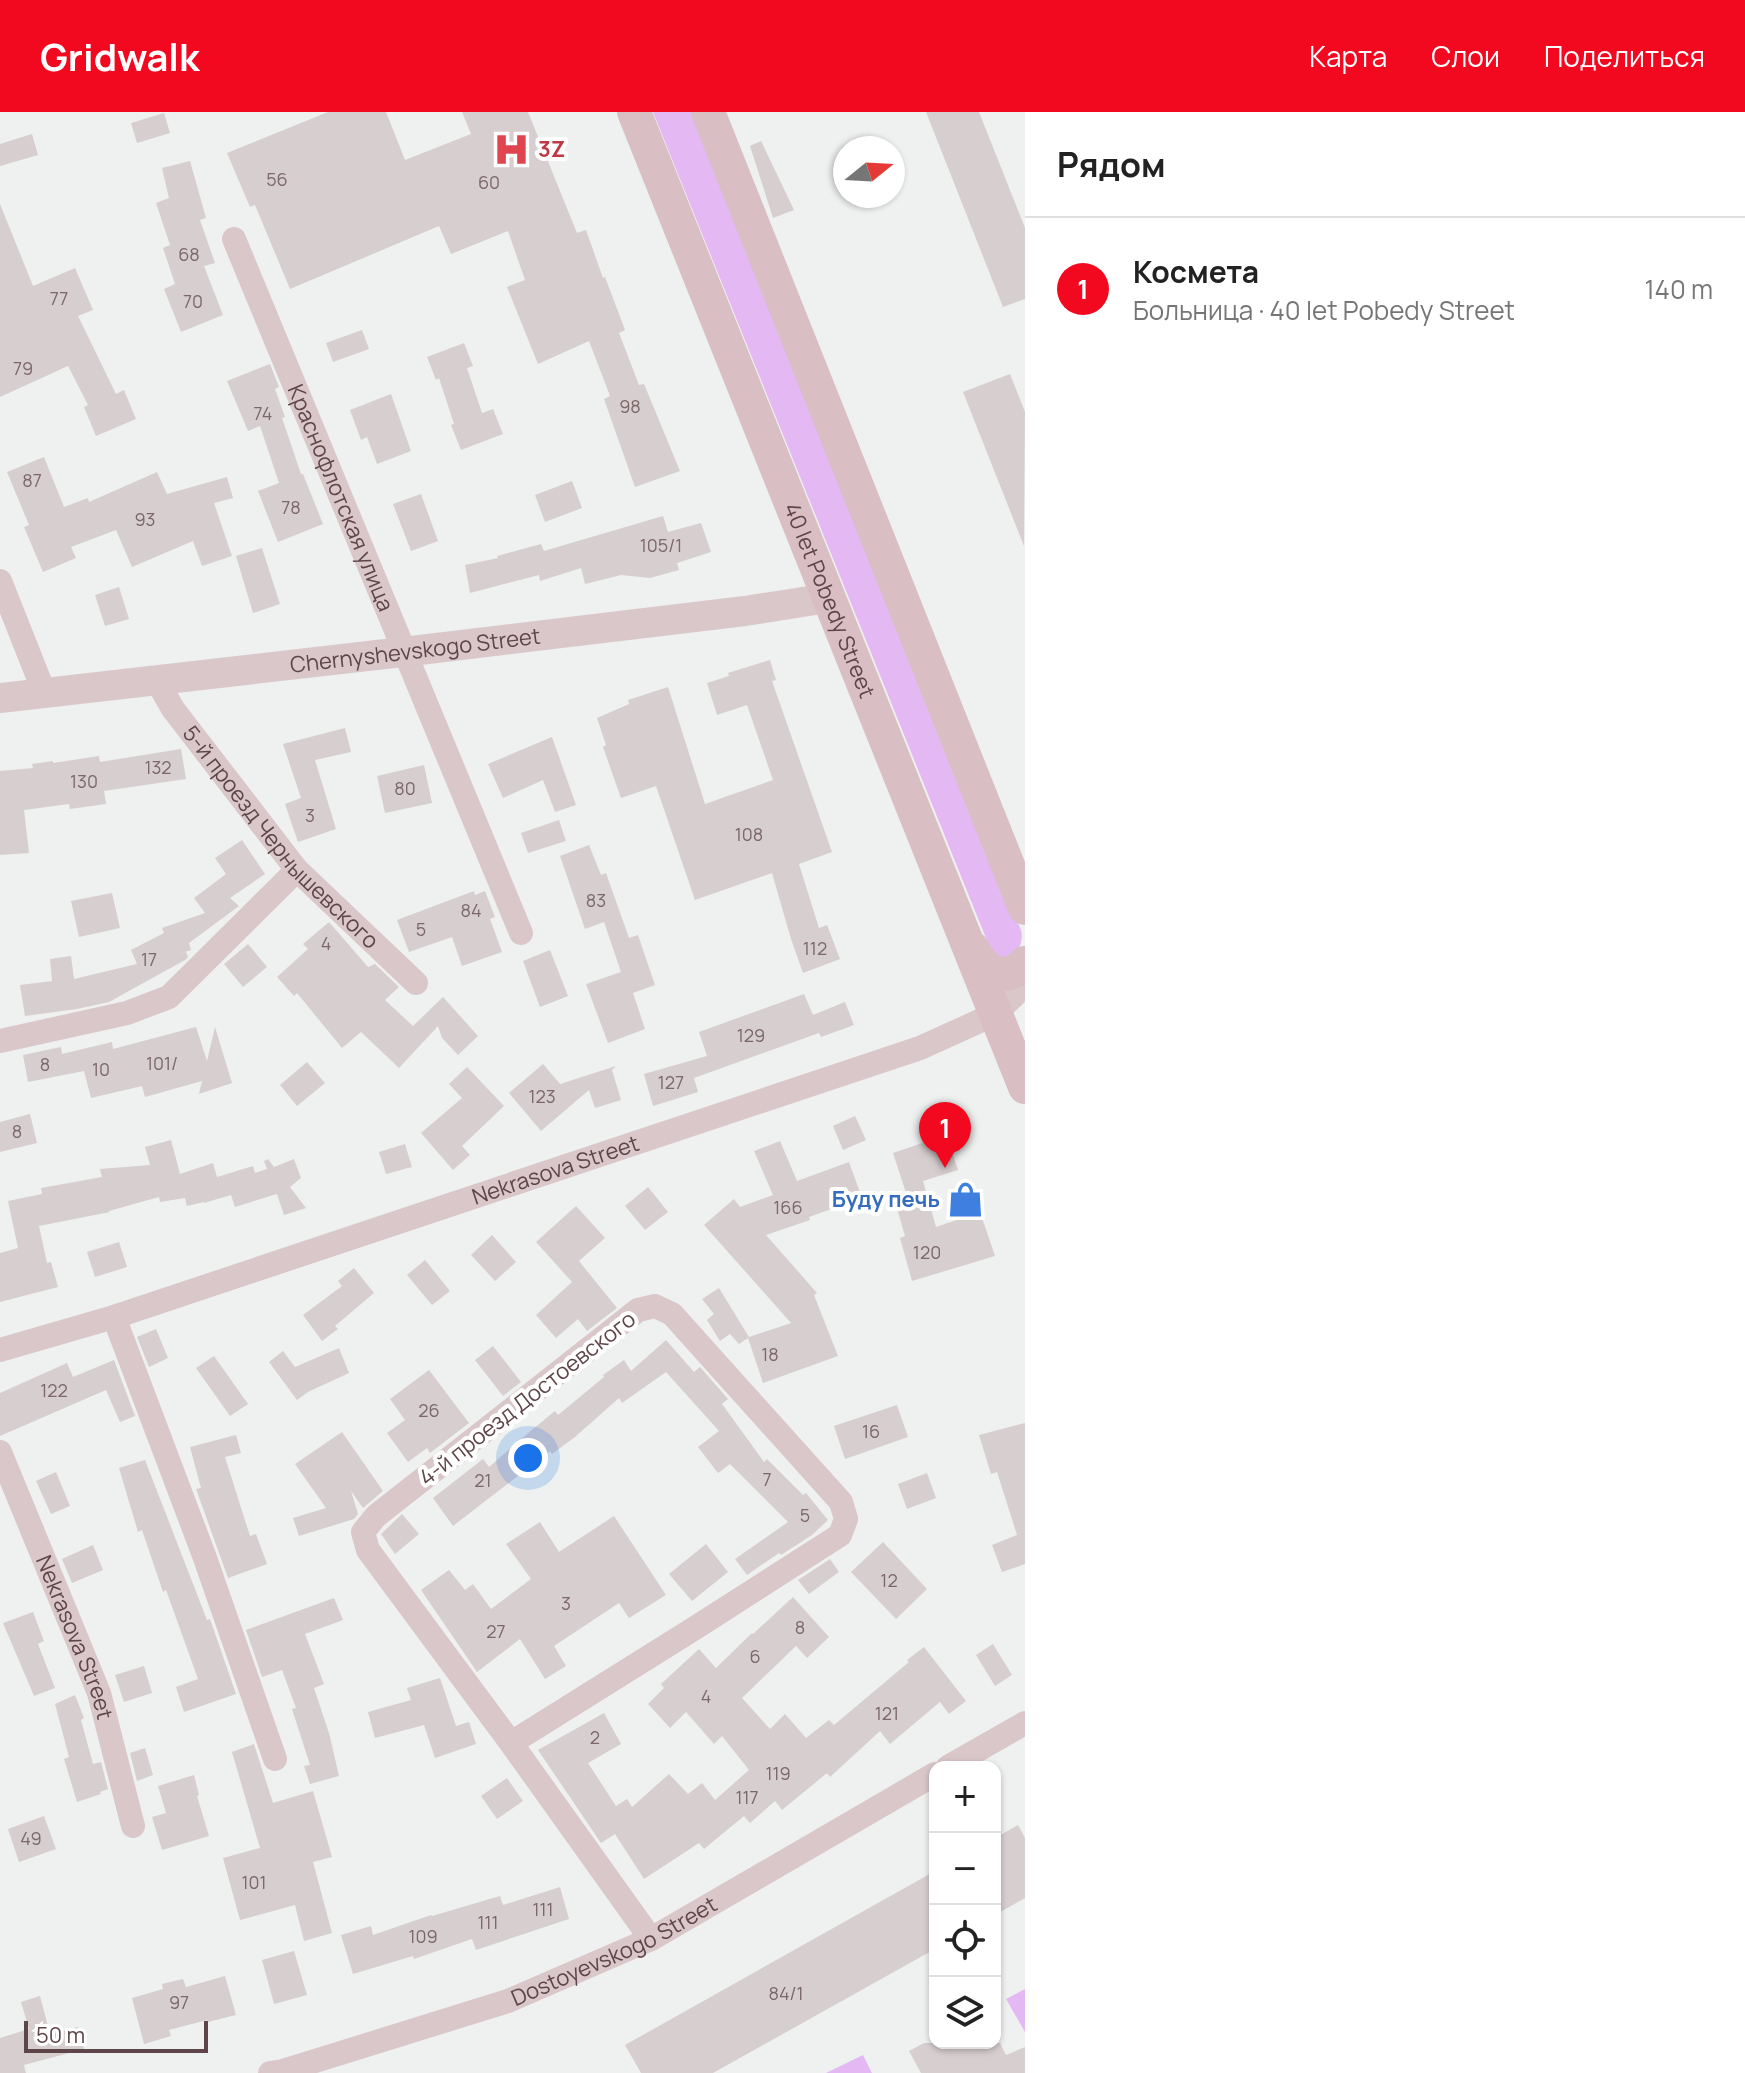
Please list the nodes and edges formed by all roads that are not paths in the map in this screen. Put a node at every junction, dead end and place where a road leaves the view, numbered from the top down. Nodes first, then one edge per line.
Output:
1 (634, 112) edge
2 (708, 112) edge
3 (234, 239) dead end
4 (0, 581) edge
5 (828, 598) junction
6 (403, 652) junction
7 (157, 681) junction
8 (44, 692) junction
9 (0, 698) edge
10 (297, 870) junction
11 (1025, 908) edge
12 (521, 933) dead end
13 (966, 938) junction
14 (1025, 963) edge
15 (416, 983) dead end
16 (1025, 985) edge
17 (1010, 1013) edge
18 (0, 1041) edge
19 (1025, 1087) edge
20 (114, 1317) junction
21 (0, 1350) edge
22 (0, 1452) edge
23 (1025, 1723) edge
24 (511, 1743) junction
25 (275, 1759) dead end
26 (958, 1761) edge
27 (929, 1777) edge
28 (133, 1826) dead end
29 (651, 1939) junction
30 (270, 2073) edge

1 - 5 main road, 40 let Pobedy Street
2 - 11 main road
3 - 6 street, Краснофлотская улица
4 - 8 street
5 - 6 street, Chernyshevskogo Street
5 - 13 main road, 40 let Pobedy Street
6 - 7 street, Chernyshevskogo Street
6 - 12 street, Краснофлотская улица
7 - 8 street, Chernyshevskogo Street
7 - 10 street, 5-й проезд Чернышевского
8 - 9 street, Chernyshevskogo Street
10 - 15 street, 5-й проезд Чернышевского
10 - 18 street
13 - 14 main road
13 - 17 main road, 40 let Pobedy Street
16 - 17 street, Nekrasova Street
17 - 19 main road
17 - 20 street, Nekrasova Street
20 - 21 street, Nekrasova Street
20 - 25 street
22 - 28 street, Nekrasova Street
23 - 26 street
24 - 24 street, 4-й проезд Достоевского
24 - 29 street, 4-й проезд Достоевского
27 - 29 street, Dostoyevskogo Street
29 - 30 street, Dostoyevskogo Street

